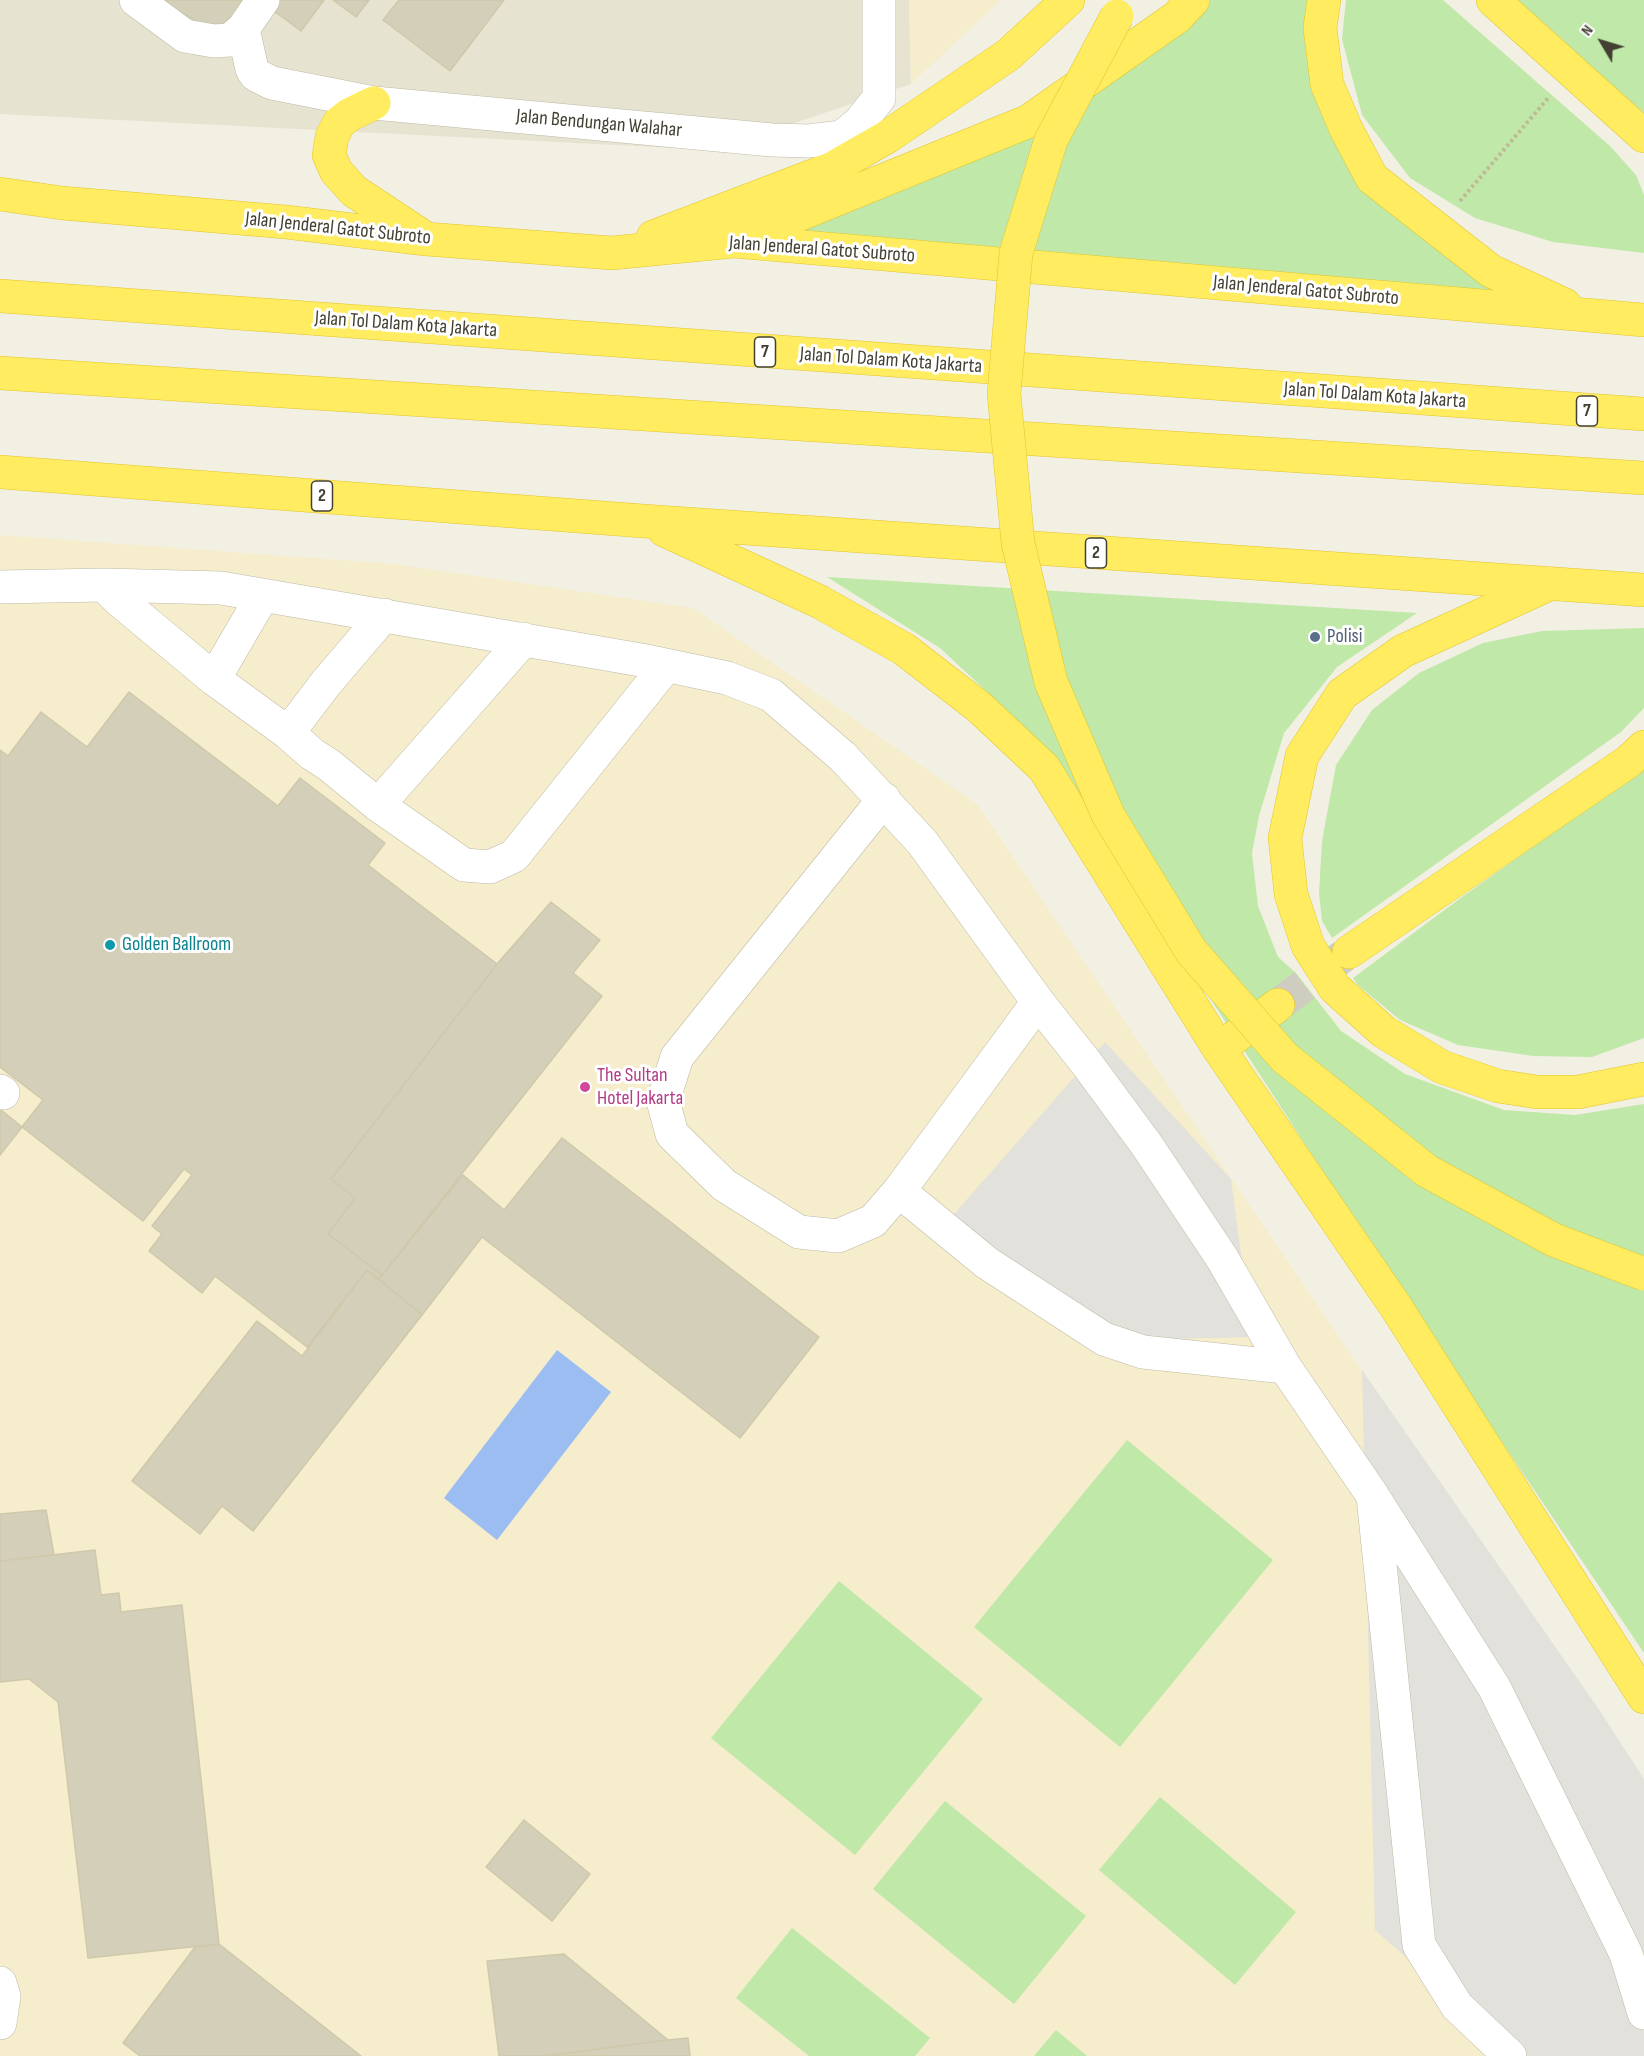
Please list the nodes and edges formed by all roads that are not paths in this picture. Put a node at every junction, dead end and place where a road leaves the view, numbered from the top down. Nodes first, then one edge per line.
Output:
1 (136, 0) edge
2 (263, 0) edge
3 (879, 0) edge
4 (1068, 0) edge
5 (1128, 0) edge
6 (1192, 0) edge
7 (1324, 0) edge
8 (1493, 0) edge
9 (243, 28) junction
10 (374, 104) junction
11 (1644, 136) edge
12 (0, 194) edge
13 (62, 203) junction
14 (0, 208) edge
15 (426, 239) junction
16 (734, 241) junction
17 (612, 253) junction
18 (0, 296) edge
19 (1615, 318) edge
20 (0, 373) edge
21 (1644, 414) edge
22 (0, 472) edge
23 (1644, 478) edge
24 (643, 521) junction
25 (1557, 584) junction
26 (104, 585) junction
27 (0, 587) edge
28 (1644, 590) edge
29 (263, 595) junction
30 (384, 615) junction
31 (524, 639) junction
32 (666, 666) junction
33 (214, 679) junction
34 (288, 733) junction
35 (1644, 747) edge
36 (884, 799) junction
37 (378, 805) junction
38 (1349, 952) tunnel mouth
39 (1038, 1002) junction
40 (1278, 1005) tunnel mouth
41 (1219, 1049) junction
42 (1644, 1079) edge
43 (899, 1191) junction
44 (1644, 1274) edge
45 (1285, 1367) junction
46 (1373, 1496) junction
47 (1644, 1697) edge
48 (0, 1983) edge
49 (1644, 2013) edge
50 (0, 2023) edge
51 (1510, 2056) edge

1 - 9 street
2 - 9 street
3 - 10 street, Jalan Bendungan Walahar
4 - 17 highway
5 - 44 highway, bridge
6 - 16 highway, bridge
7 - 19 highway
8 - 11 highway
9 - 10 street, Jalan Bendungan Walahar
10 - 15 highway
12 - 13 highway, Jalan Jenderal Gatot Subroto
13 - 14 highway
13 - 15 highway, Jalan Jenderal Gatot Subroto
15 - 17 highway, Jalan Jenderal Gatot Subroto
16 - 17 highway, Jalan Jenderal Gatot Subroto
16 - 19 highway, Jalan Jenderal Gatot Subroto
18 - 21 highway, Jalan Tol Dalam Kota Jakarta / 7
20 - 23 highway
22 - 24 highway, 2
24 - 25 highway, 2
24 - 41 highway
25 - 28 highway, 2
25 - 42 highway
26 - 27 street
26 - 29 street
26 - 33 street
29 - 30 street
29 - 33 street
30 - 31 street
30 - 34 street
31 - 32 street
31 - 37 street
32 - 36 street
32 - 37 street
33 - 34 street
34 - 37 street
35 - 38 highway
36 - 39 street
36 - 43 street
39 - 43 street
39 - 45 street
40 - 41 highway
41 - 47 highway
43 - 45 street
45 - 46 street
46 - 49 street
46 - 51 street
48 - 50 street

